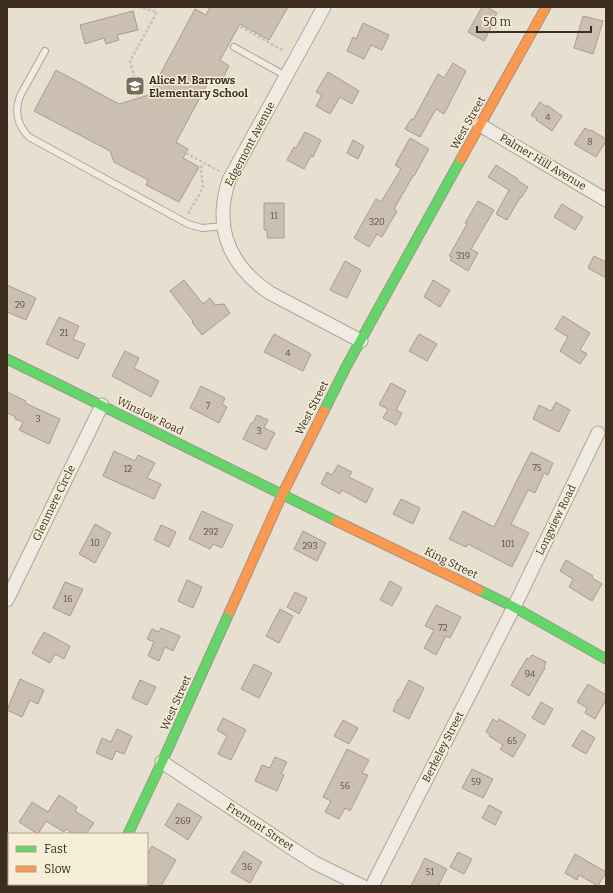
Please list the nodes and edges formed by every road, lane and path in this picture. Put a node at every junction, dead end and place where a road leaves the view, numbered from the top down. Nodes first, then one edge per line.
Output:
1 (138, 7) edge
2 (324, 7) edge
3 (546, 7) edge
4 (236, 24) dead end
5 (234, 47) dead end
6 (278, 48) dead end
7 (45, 50) dead end
8 (286, 76) junction
9 (138, 98) dead end
10 (480, 125) junction
11 (186, 153) dead end
12 (202, 163) junction
13 (215, 168) dead end
14 (606, 200) edge
15 (183, 222) junction
16 (224, 226) junction
17 (361, 341) junction
18 (7, 359) edge
19 (102, 406) junction
20 (598, 433) dead end
21 (282, 495) junction
22 (7, 600) edge
23 (514, 607) junction
24 (606, 659) edge
25 (162, 762) junction
26 (128, 833) edge
27 (362, 886) edge
28 (372, 886) edge

1 - 9 path
2 - 8 street, Edgemont Avenue
3 - 10 main road, West Street
4 - 6 path
5 - 8 lane
7 - 15 lane
8 - 16 street, Edgemont Avenue
10 - 14 street, Palmer Hill Avenue
10 - 17 main road, West Street
11 - 12 path
12 - 13 path
12 - 15 path
15 - 16 lane
16 - 17 street, Edgemont Avenue
17 - 21 main road, West Street
18 - 19 main road, Winslow Road
19 - 21 main road, Winslow Road
19 - 22 street, Glenmere Circle
20 - 23 street, Longview Road
21 - 23 main road, King Street
21 - 25 main road, West Street
23 - 24 main road, King Street
23 - 28 street, Berkeley Street
25 - 26 main road, West Street
25 - 27 street, Fremont Street

